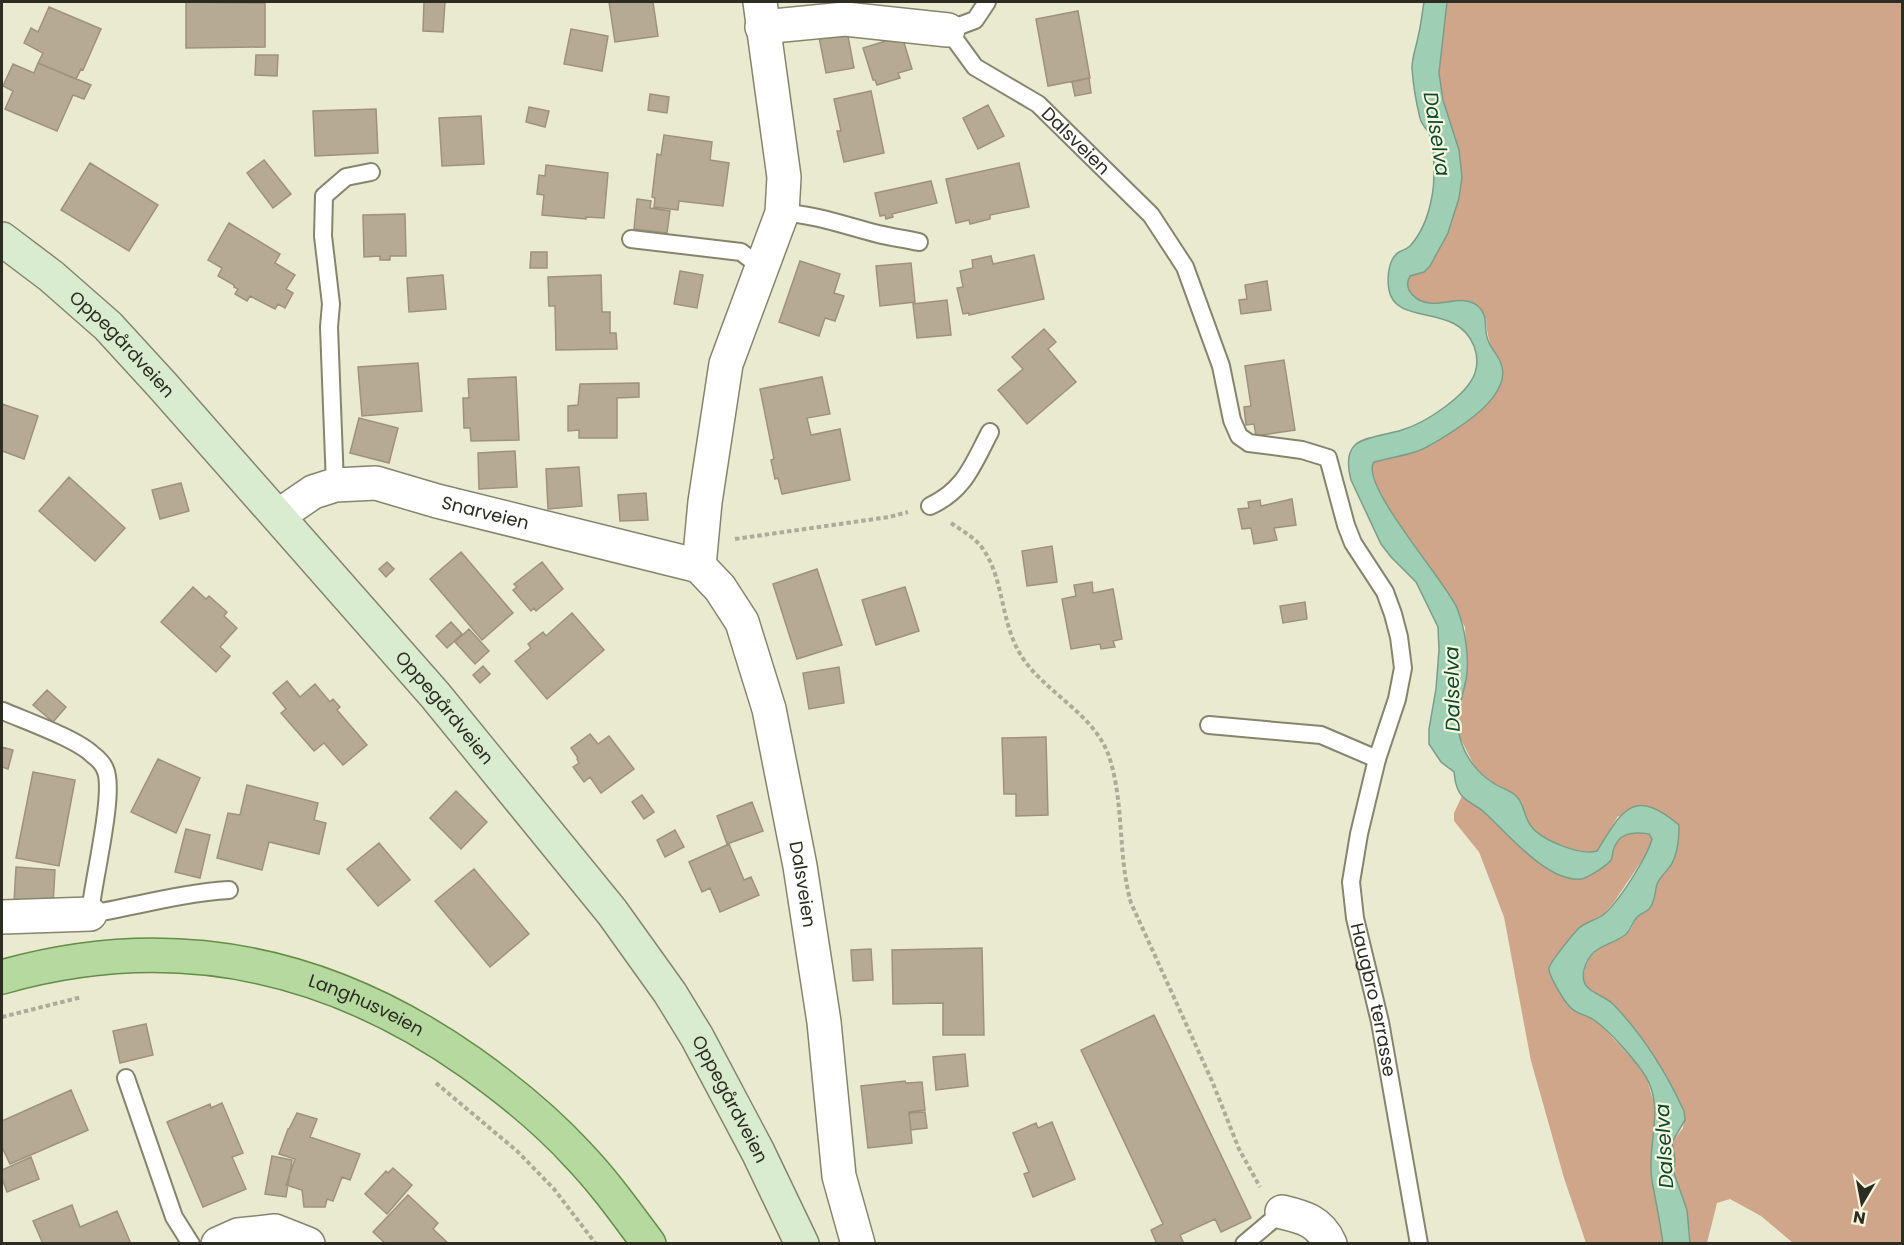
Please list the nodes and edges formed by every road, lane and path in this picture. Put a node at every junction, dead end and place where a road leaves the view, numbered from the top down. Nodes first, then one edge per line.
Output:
1 (987, 2) edge
2 (761, 14) edge
3 (948, 30) junction
4 (371, 172) dead end
5 (782, 213) junction
6 (2, 239) edge
7 (632, 239) dead end
8 (919, 242) dead end
9 (762, 268) junction
10 (990, 432) dead end
11 (1249, 443) joint
12 (335, 485) junction
13 (930, 506) junction
14 (278, 516) junction
15 (700, 553) junction
16 (3, 711) edge
17 (1209, 725) dead end
18 (1377, 759) junction
19 (229, 890) dead end
20 (90, 914) junction
21 (2, 917) edge
22 (2, 977) edge
23 (89, 995) dead end
24 (2, 1017) edge
25 (427, 1076) dead end
26 (126, 1078) dead end
27 (1282, 1212) junction
28 (192, 1244) edge
29 (218, 1244) edge
30 (308, 1244) edge
31 (596, 1244) edge
32 (649, 1244) edge
33 (802, 1244) edge
34 (858, 1244) edge
35 (1244, 1244) edge
36 (1330, 1244) edge
37 (1419, 1244) edge

1 - 3 lane
2 - 3 street
2 - 5 street
3 - 11 lane, Dalsveien
4 - 12 lane
5 - 8 lane
5 - 9 street
6 - 14 main road, Oppegårdveien
7 - 9 lane
9 - 15 street
10 - 13 lane
11 - 18 lane, Haugbro terrasse
12 - 14 street, Snarveien
12 - 15 street, Snarveien
13 - 15 path
13 - 27 path
14 - 33 main road, Oppegårdveien
15 - 34 street, Dalsveien
16 - 20 lane
17 - 18 lane
18 - 37 lane, Haugbro terrasse
19 - 20 lane
20 - 21 street
22 - 32 main road, Langhusveien
23 - 24 path
25 - 31 path
26 - 28 lane
27 - 35 lane
27 - 36 street
29 - 30 street

